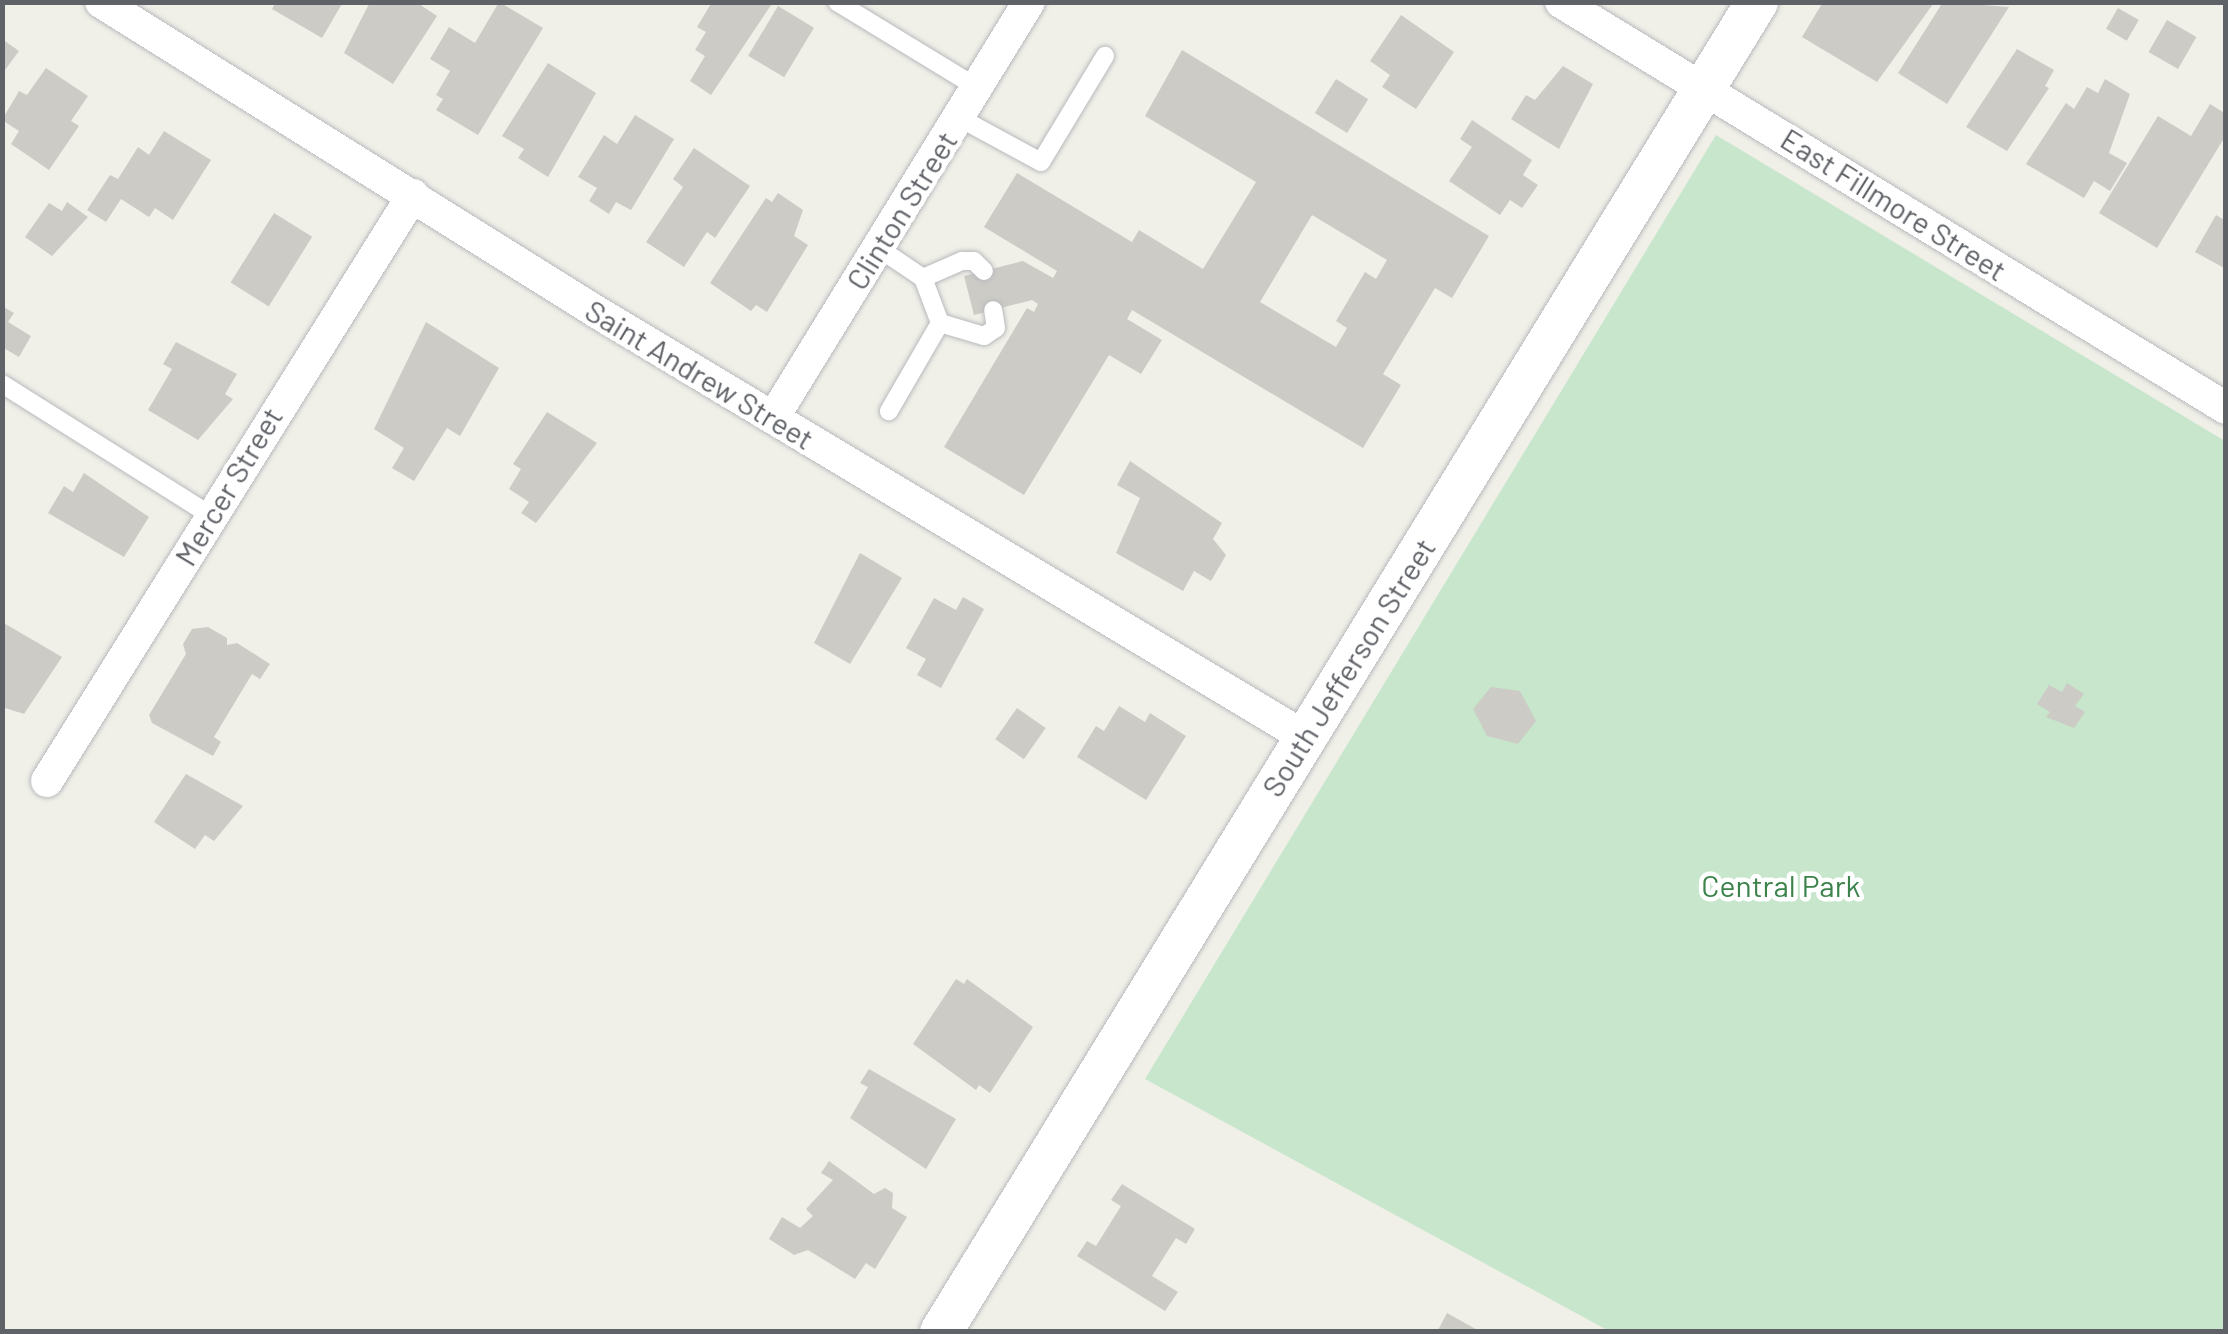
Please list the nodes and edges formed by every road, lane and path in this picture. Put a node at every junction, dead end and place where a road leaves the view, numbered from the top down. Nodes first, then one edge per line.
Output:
1 (837, 2) edge
2 (1028, 2) edge
3 (1562, 2) edge
4 (1757, 2) edge
5 (107, 4) edge
6 (1105, 56) dead end
7 (976, 88) junction
8 (1706, 88) junction
9 (958, 117) junction
10 (412, 194) junction
11 (877, 247) junction
12 (984, 271) dead end
13 (923, 278) junction
14 (994, 310) dead end
15 (940, 323) junction
16 (2, 384) edge
17 (2226, 408) edge
18 (889, 412) dead end
19 (773, 418) junction
20 (210, 514) junction
21 (1305, 737) junction
22 (47, 781) dead end
23 (941, 1332) edge

1 - 7 lane
2 - 7 street, Clinton Street
3 - 8 street, East Fillmore Street
4 - 8 street, South Jefferson Street
5 - 10 street, Saint Andrew Street
6 - 9 lane
7 - 9 street, Clinton Street
8 - 17 street, East Fillmore Street
8 - 21 street, South Jefferson Street
9 - 11 street, Clinton Street
10 - 19 street, Saint Andrew Street
10 - 20 street, Mercer Street
11 - 13 lane
11 - 19 street, Clinton Street
12 - 13 lane
13 - 15 lane
14 - 15 lane
15 - 18 lane
16 - 20 lane
19 - 21 street, Saint Andrew Street
20 - 22 street, Mercer Street
21 - 23 street, South Jefferson Street

